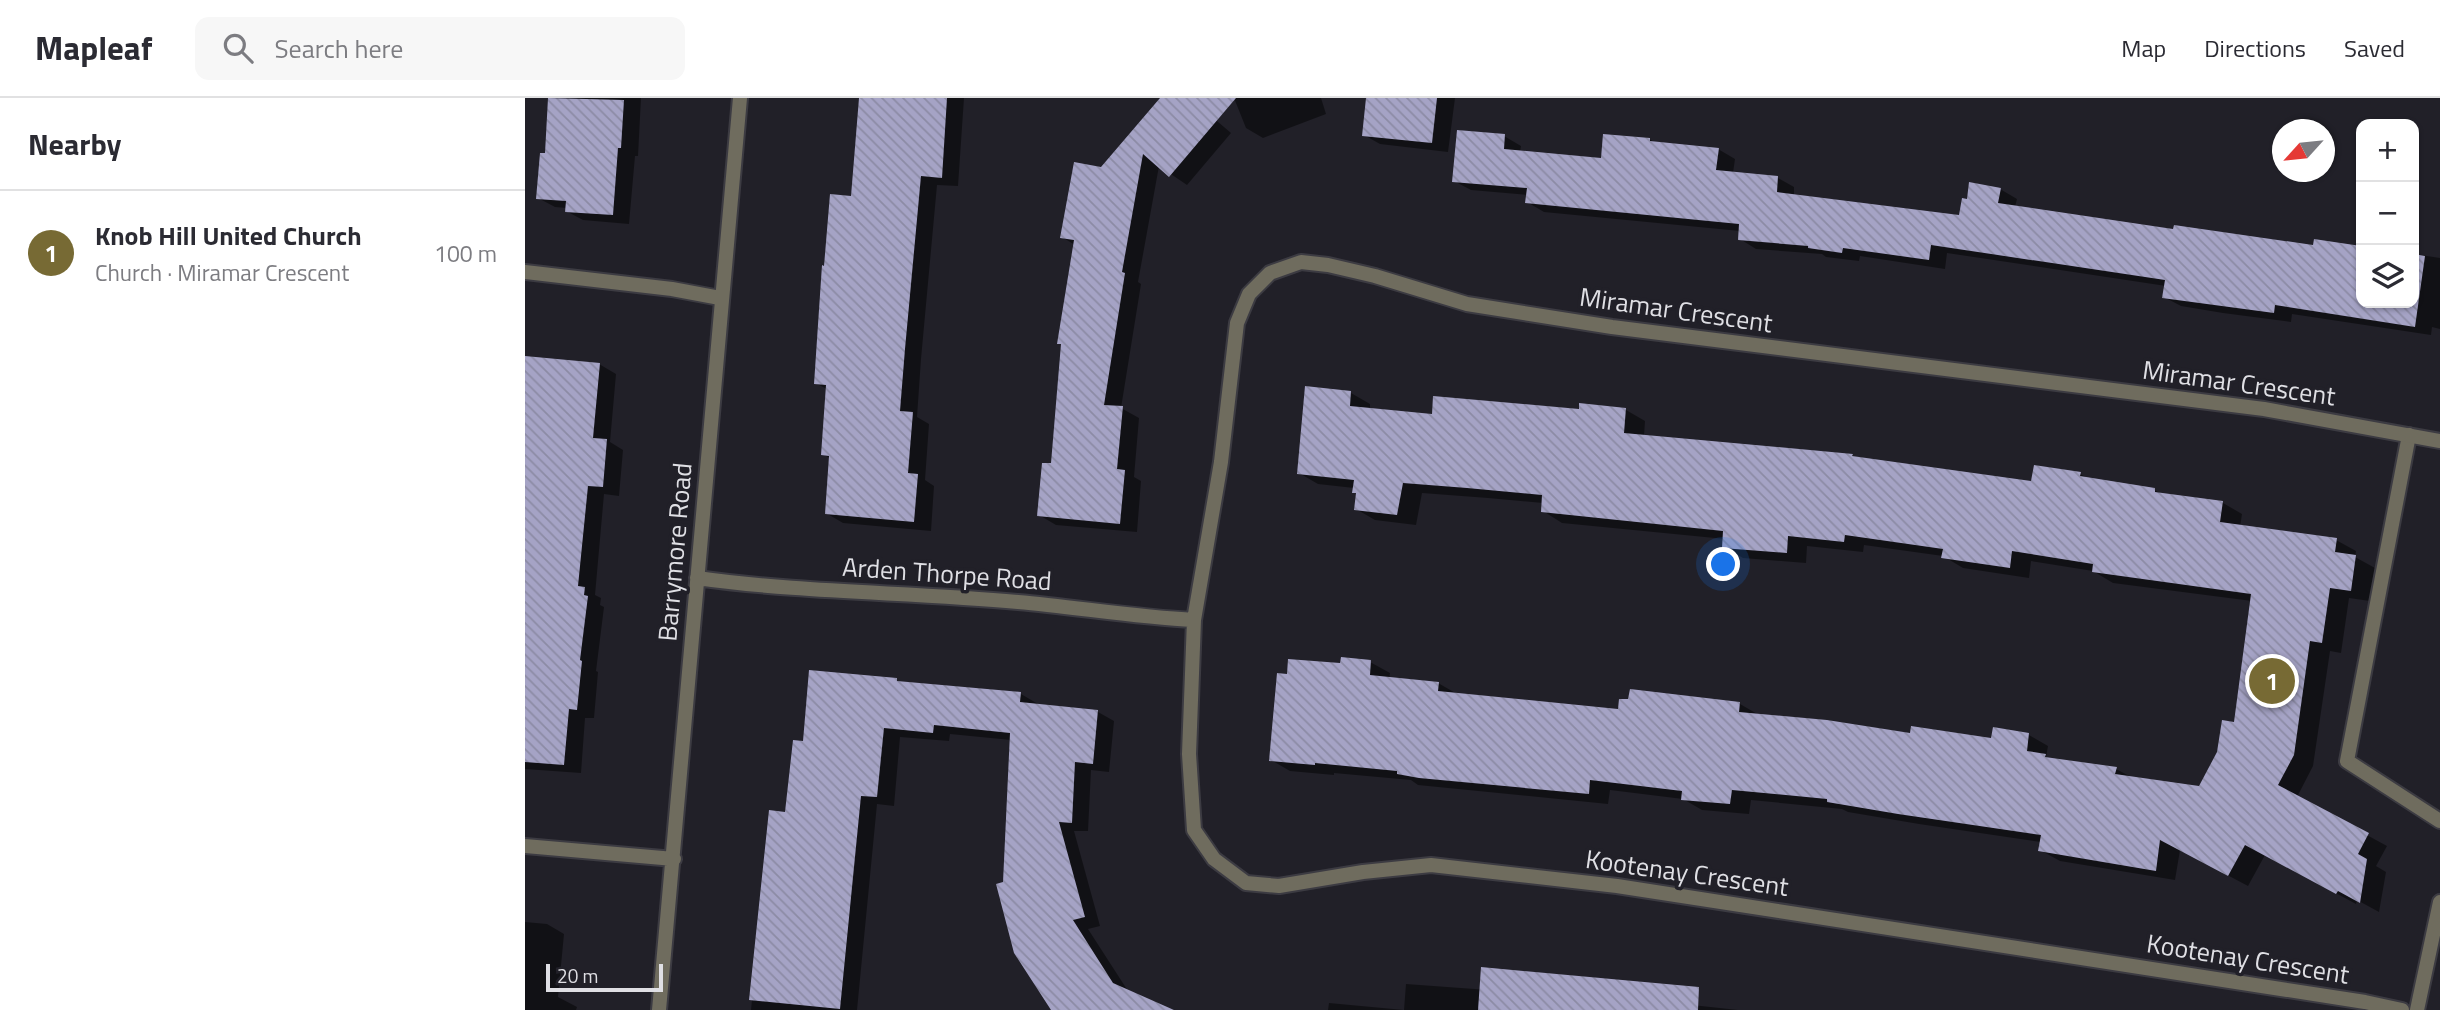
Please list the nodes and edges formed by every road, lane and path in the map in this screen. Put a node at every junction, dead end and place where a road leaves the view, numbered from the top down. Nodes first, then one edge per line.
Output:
1 (740, 98) edge
2 (525, 271) edge
3 (720, 298) junction
4 (2409, 435) junction
5 (2440, 441) edge
6 (697, 578) junction
7 (1193, 620) junction
8 (2440, 821) edge
9 (525, 846) edge
10 (674, 859) junction
11 (2440, 902) edge
12 (659, 1010) edge
13 (2402, 1010) edge
14 (2417, 1010) edge

1 - 3 street, Barrymore Road
2 - 3 street
3 - 6 street, Barrymore Road
4 - 5 street, Miramar Crescent
4 - 7 street, Miramar Crescent
4 - 8 street
6 - 7 street, Arden Thorpe Road
6 - 10 street, Barrymore Road
7 - 13 street, Kootenay Crescent
9 - 10 street
10 - 12 street, Barrymore Road
11 - 14 street

